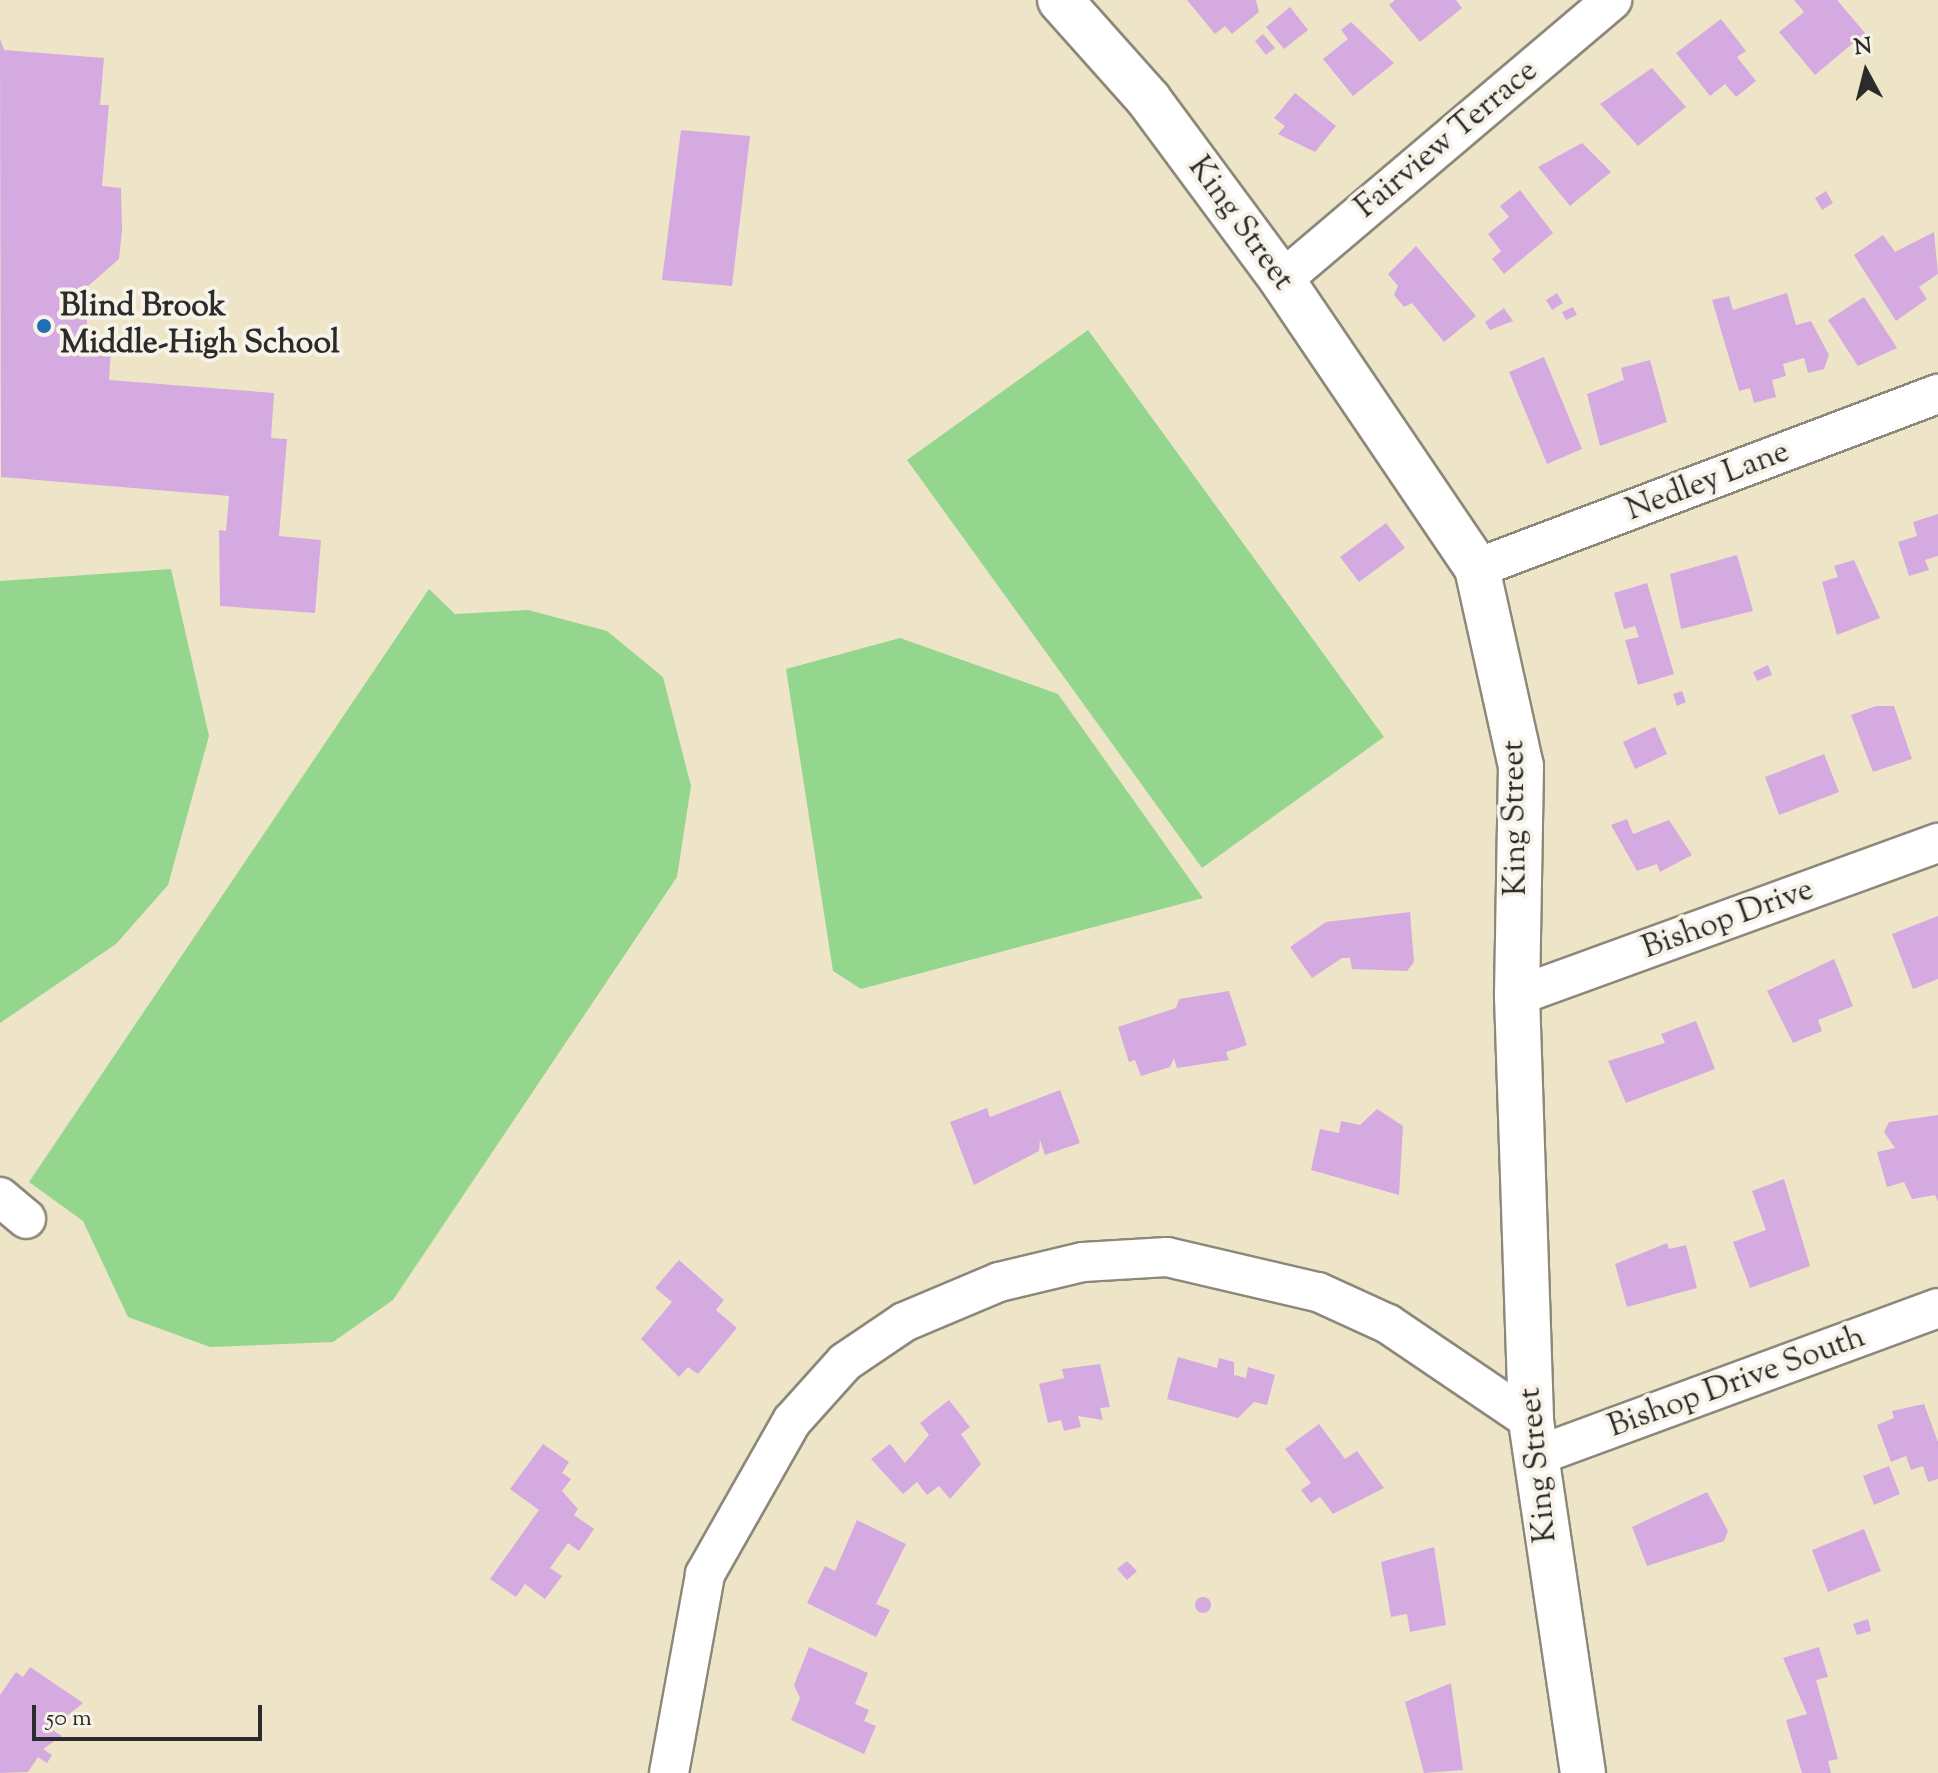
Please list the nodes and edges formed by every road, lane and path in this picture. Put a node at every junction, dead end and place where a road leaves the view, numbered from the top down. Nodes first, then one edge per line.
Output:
1 (1060, 0) edge
2 (1612, 0) edge
3 (1282, 280) junction
4 (1938, 394) edge
5 (1477, 568) junction
6 (1938, 843) edge
7 (1517, 996) junction
8 (1938, 1308) edge
9 (1533, 1438) junction
10 (669, 1773) edge
11 (1583, 1773) edge

1 - 3 main road, King Street
2 - 3 street, Fairview Terrace
3 - 5 main road, King Street
4 - 5 street, Nedley Lane
5 - 7 main road, King Street
6 - 7 street, Bishop Drive
7 - 9 main road, King Street
8 - 9 street, Bishop Drive South
9 - 10 street
9 - 11 main road, King Street

